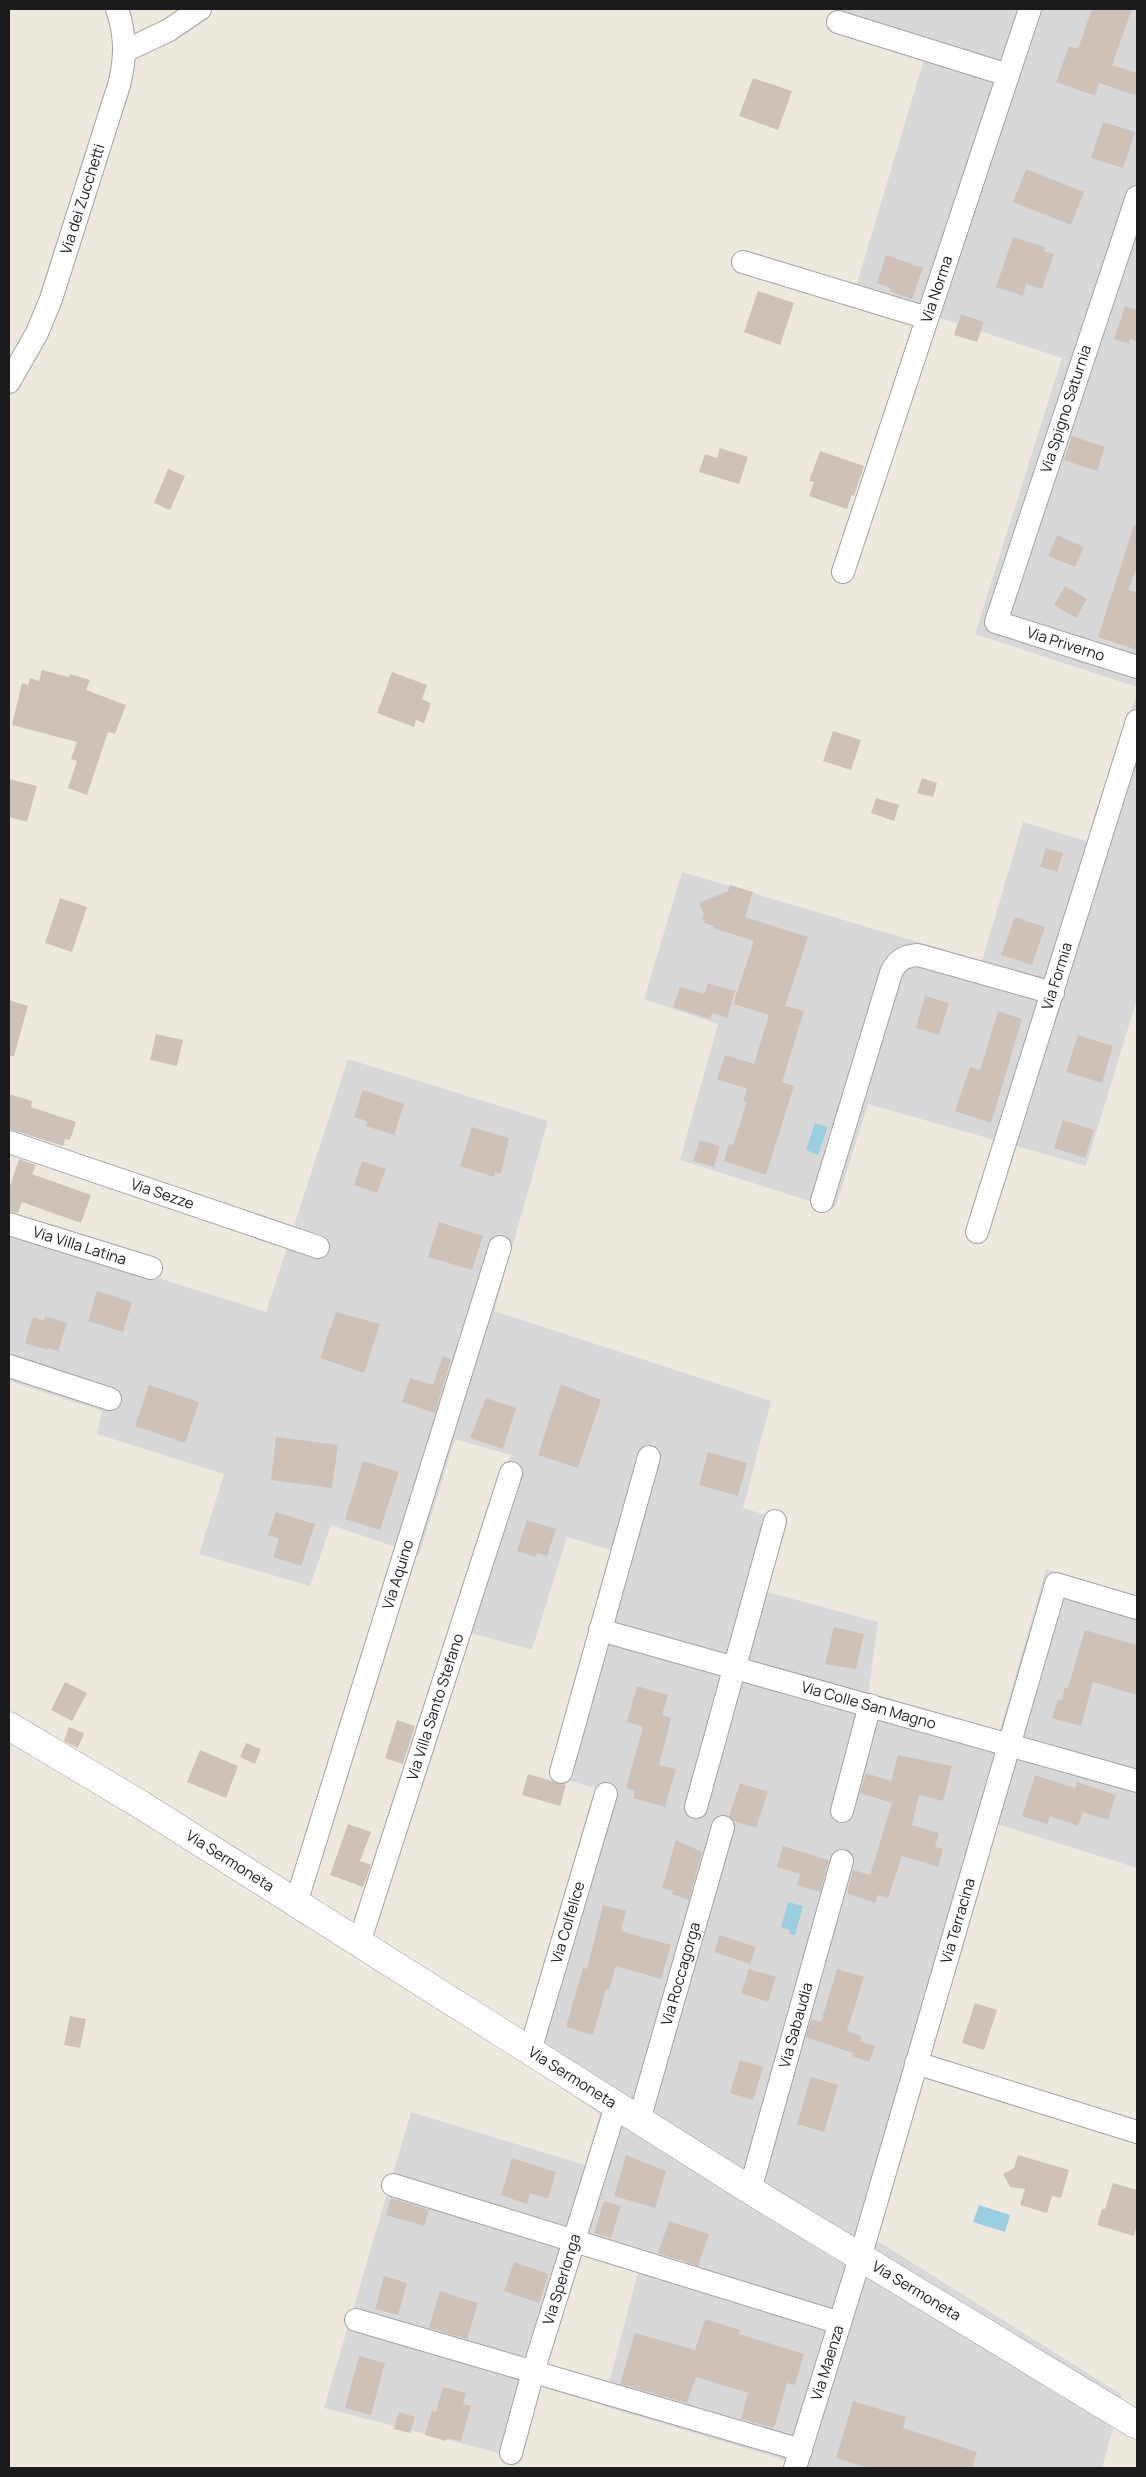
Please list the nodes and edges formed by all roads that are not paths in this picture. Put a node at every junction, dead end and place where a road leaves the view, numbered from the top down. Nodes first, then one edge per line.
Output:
1 (117, 9) edge
2 (200, 9) edge
3 (1030, 9) edge
4 (838, 22) dead end
5 (125, 51) junction
6 (1008, 75) junction
7 (1137, 197) edge
8 (743, 262) dead end
9 (927, 318) junction
10 (9, 382) edge
11 (843, 572) dead end
12 (996, 622) joint
13 (1137, 668) edge
14 (1137, 721) edge
15 (1053, 993) junction
16 (9, 1142) edge
17 (822, 1200) dead end
18 (9, 1224) edge
19 (978, 1232) dead end
20 (318, 1247) dead end
21 (500, 1247) dead end
22 (151, 1268) dead end
23 (9, 1366) edge
24 (110, 1399) dead end
25 (649, 1457) dead end
26 (511, 1473) dead end
27 (775, 1522) dead end
28 (1137, 1608) edge
29 (600, 1630) junction
30 (734, 1667) junction
31 (870, 1705) junction
32 (9, 1726) edge
33 (1009, 1744) junction
34 (560, 1772) dead end
35 (1137, 1781) edge
36 (606, 1794) dead end
37 (696, 1808) dead end
38 (842, 1811) dead end
39 (723, 1827) dead end
40 (842, 1861) dead end
41 (296, 1903) junction
42 (359, 1943) junction
43 (530, 2051) junction
44 (916, 2063) junction
45 (616, 2106) junction
46 (639, 2120) junction
47 (1137, 2132) edge
48 (393, 2185) dead end
49 (750, 2190) junction
50 (574, 2240) junction
51 (860, 2258) junction
52 (356, 2320) dead end
53 (840, 2323) junction
54 (533, 2372) junction
55 (1137, 2426) edge
56 (511, 2453) dead end
57 (798, 2459) edge

1 - 5 street, Via dei Zucchetti
2 - 5 street
3 - 6 street, Via Norma
4 - 6 street
5 - 10 street, Via dei Zucchetti
6 - 9 street, Via Norma
7 - 12 street, Via Spigno Saturnia
8 - 9 street
9 - 11 street, Via Norma
12 - 13 street, Via Priverno
14 - 15 street, Via Formia
15 - 17 street
15 - 19 street, Via Formia
16 - 20 street, Via Sezze
18 - 22 street, Via Villa Latina
21 - 41 street, Via Aquino
23 - 24 street
25 - 29 street
26 - 42 street, Via Villa Santo Stefano
27 - 30 street
28 - 33 street, Via Terracina
29 - 30 street, Via Colle San Magno
29 - 34 street
30 - 31 street, Via Colle San Magno
30 - 37 street
31 - 33 street, Via Colle San Magno
31 - 38 street
32 - 41 street, Via Sermoneta
33 - 35 street, Via Colle San Magno
33 - 44 street, Via Terracina
36 - 43 street, Via Colfelice
39 - 46 street, Via Roccagorga
40 - 49 street, Via Sabaudia
41 - 42 street, Via Sermoneta
42 - 43 street, Via Sermoneta
43 - 45 street, Via Sermoneta
44 - 47 street
44 - 51 street, Via Terracina
45 - 46 street, Via Sermoneta
45 - 50 street, Via Sperlonga
46 - 49 street, Via Sermoneta
48 - 50 street
49 - 51 street, Via Sermoneta
50 - 53 street
50 - 54 street, Via Sperlonga
51 - 53 street, Via Maenza
51 - 55 street, Via Sermoneta
52 - 54 street
53 - 57 street, Via Maenza
54 - 56 street, Via Sperlonga
54 - 57 street

